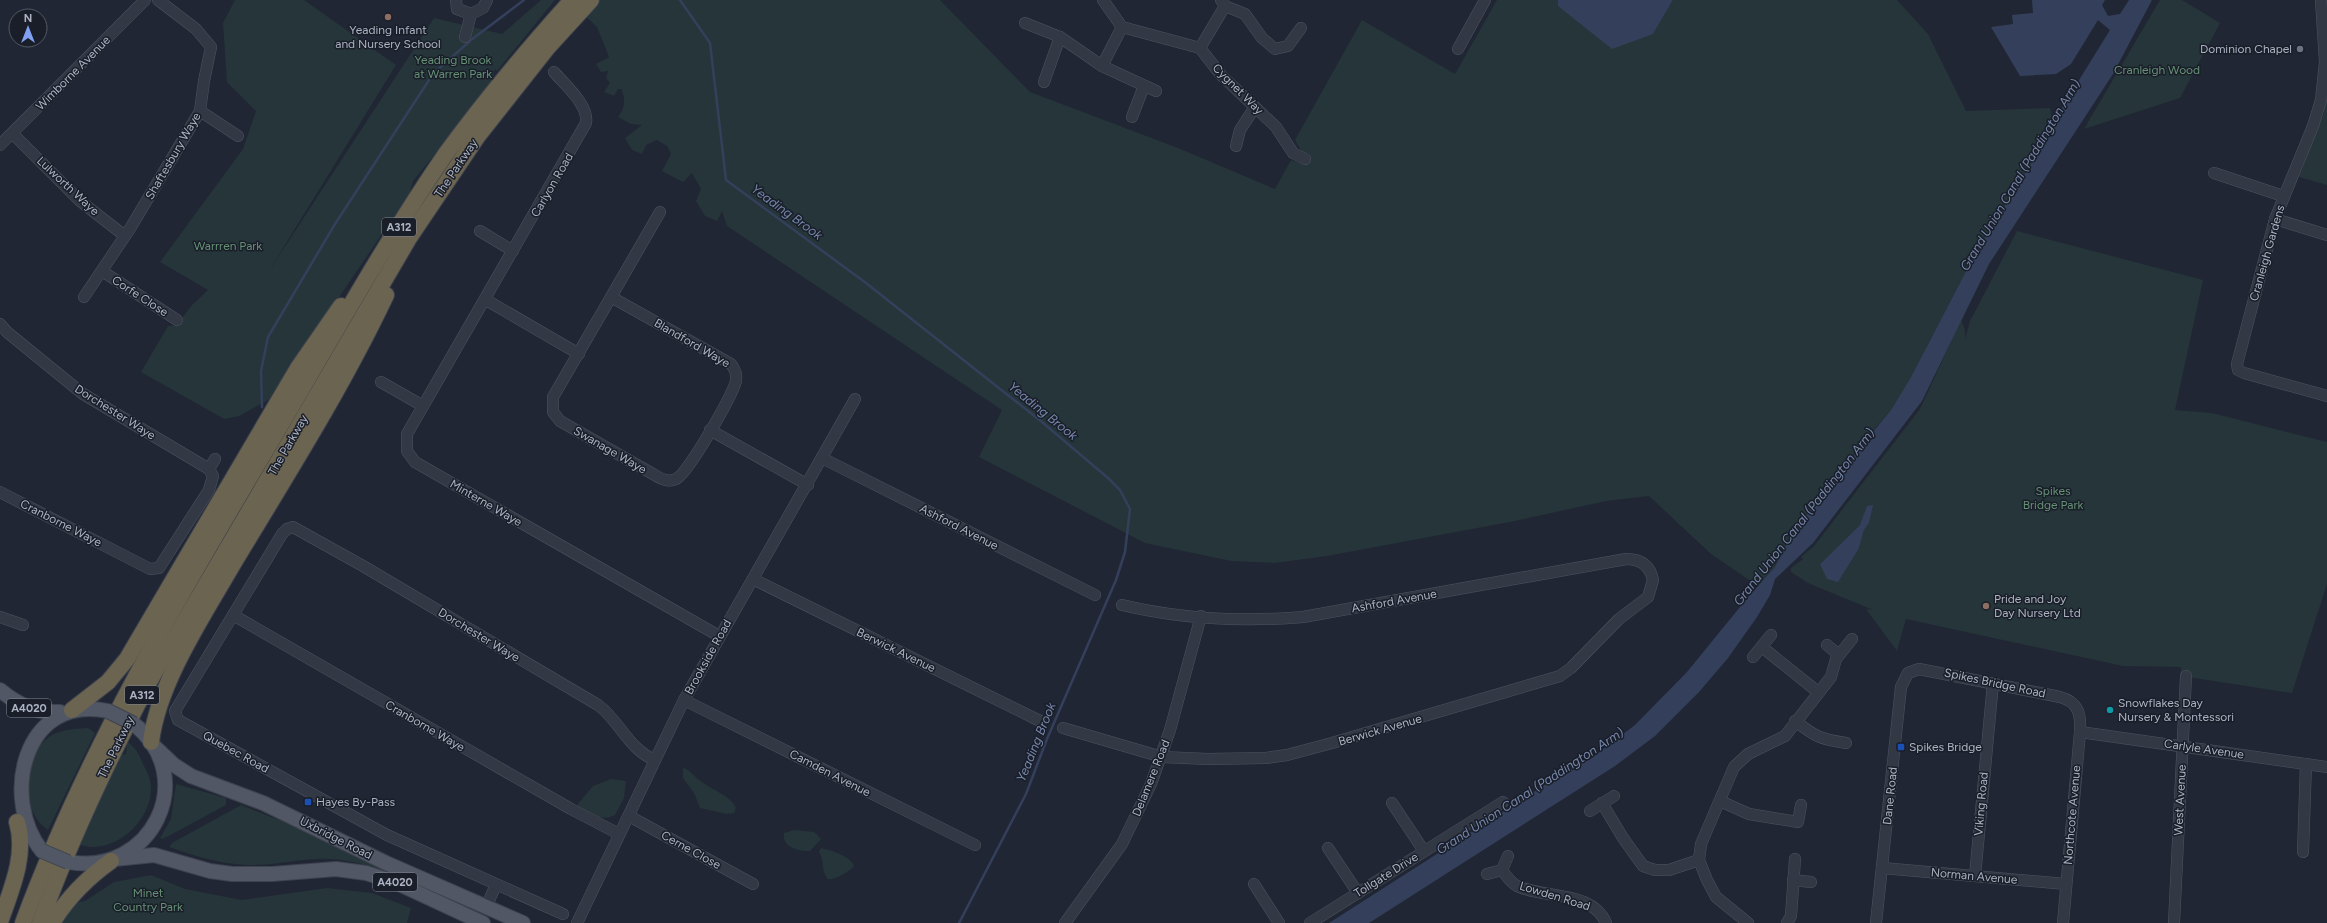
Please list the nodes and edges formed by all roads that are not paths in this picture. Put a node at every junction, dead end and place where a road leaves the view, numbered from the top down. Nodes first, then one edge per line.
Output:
1 (145, 0) edge
2 (158, 0) edge
3 (456, 0) edge
4 (487, 0) edge
5 (572, 0) edge
6 (591, 0) edge
7 (1103, 0) edge
8 (1484, 0) edge
9 (2321, 0) edge
10 (1223, 3) edge
11 (470, 14) junction
12 (1025, 23) dead end
13 (1122, 26) junction
14 (1301, 28) dead end
15 (465, 36) dead end
16 (1060, 38) junction
17 (1200, 48) junction
18 (1458, 49) dead end
19 (1102, 66) junction
20 (554, 72) dead end
21 (1044, 82) dead end
22 (1144, 86) junction
23 (1156, 90) dead end
24 (1254, 106) junction
25 (200, 111) junction
26 (1132, 117) dead end
27 (13, 134) junction
28 (238, 136) dead end
29 (0, 145) edge
30 (1236, 146) dead end
31 (1305, 160) dead end
32 (2214, 173) dead end
33 (2283, 196) junction
34 (660, 212) dead end
35 (2275, 219) junction
36 (480, 231) dead end
37 (403, 234) junction
38 (2327, 235) edge
39 (125, 236) junction
40 (513, 251) junction
41 (102, 271) junction
42 (84, 296) dead end
43 (611, 297) junction
44 (486, 300) junction
45 (177, 320) dead end
46 (0, 324) edge
47 (579, 354) junction
48 (381, 382) dead end
49 (2326, 393) edge
50 (855, 399) dead end
51 (423, 406) junction
52 (710, 430) junction
53 (215, 458) dead end
54 (822, 458) junction
55 (209, 470) junction
56 (808, 485) junction
57 (0, 492) edge
58 (289, 528) joint
59 (753, 579) junction
60 (1654, 580) joint
61 (1095, 595) dead end
62 (1122, 605) dead end
63 (233, 615) junction
64 (1201, 616) junction
65 (0, 617) edge
66 (23, 625) dead end
67 (1771, 635) dead end
68 (719, 636) junction
69 (1852, 639) dead end
70 (1827, 646) dead end
71 (1762, 647) junction
72 (1839, 655) junction
73 (1753, 658) dead end
74 (1910, 672) joint
75 (2186, 676) dead end
76 (1993, 683) junction
77 (0, 690) edge
78 (1818, 692) junction
79 (684, 700) junction
80 (2077, 707) joint
81 (67, 711) junction
82 (1040, 721) dead end
83 (1795, 721) junction
84 (1063, 728) dead end
85 (2080, 732) junction
86 (1846, 742) dead end
87 (152, 744) junction
88 (2184, 747) junction
89 (1162, 757) junction
90 (655, 760) junction
91 (2306, 764) junction
92 (2327, 767) edge
93 (1614, 796) dead end
94 (1720, 801) junction
95 (1503, 802) dead end
96 (1392, 803) dead end
97 (1602, 803) junction
98 (1801, 806) dead end
99 (1590, 811) dead end
100 (13, 813) junction
101 (628, 816) junction
102 (1798, 822) junction
103 (1797, 833) dead end
104 (619, 834) junction
105 (976, 845) dead end
106 (1328, 848) dead end
107 (1424, 851) junction
108 (2303, 852) dead end
109 (1508, 856) dead end
110 (1795, 859) dead end
111 (113, 860) junction
112 (1699, 860) junction
113 (1882, 868) junction
114 (1502, 870) junction
115 (1486, 874) dead end
116 (1975, 876) junction
117 (1793, 880) junction
118 (1811, 882) dead end
119 (753, 884) dead end
120 (1254, 884) dead end
121 (2066, 884) junction
122 (496, 885) junction
123 (1358, 893) junction
124 (486, 907) junction
125 (563, 914) dead end
126 (0, 922) edge
127 (23, 923) edge
128 (40, 923) edge
129 (52, 923) edge
130 (483, 923) edge
131 (523, 923) edge
132 (577, 923) edge
133 (1065, 923) edge
134 (1279, 923) edge
135 (1310, 923) edge
136 (1606, 923) edge
137 (1748, 923) edge
138 (1787, 923) edge
139 (1876, 923) edge
140 (2063, 923) edge
141 (2174, 923) edge

1 - 27 street, Wimborne Avenue
2 - 25 street, Shaftesbury Waye
3 - 11 street
4 - 11 street
5 - 37 highway, The Parkway / A312
6 - 37 highway, The Parkway / A312
7 - 13 street
8 - 18 street
9 - 33 street, Cranleigh Gardens
10 - 14 street
10 - 17 street
11 - 15 street
12 - 16 street
13 - 17 street
13 - 19 street
16 - 19 street
16 - 21 street
17 - 24 street, Cygnet Way
19 - 22 street
20 - 40 street, Carlyon Road
22 - 23 street
22 - 26 street
24 - 30 street
24 - 31 street, Cygnet Way
25 - 28 street
25 - 39 street, Shaftesbury Waye
27 - 29 street, Wimborne Avenue
27 - 39 street, Lulworth Waye
32 - 33 street
33 - 35 street, Cranleigh Gardens
34 - 43 street
35 - 38 street
35 - 49 street, Cranleigh Gardens
36 - 40 street
37 - 81 highway, A312
37 - 87 highway, A312
37 - 127 highway, The Parkway / A312
37 - 128 highway, The Parkway / A312
39 - 41 street, Shaftesbury Waye
40 - 44 street, Carlyon Road
41 - 42 street, Shaftesbury Waye
41 - 45 street, Corfe Close
43 - 47 street
43 - 52 street, Blandford Waye
44 - 47 street
44 - 51 street, Minterne Waye
46 - 55 street, Dorchester Waye
47 - 52 street, Swanage Waye
48 - 51 street
50 - 54 street, Brookside Road
51 - 68 street, Minterne Waye
52 - 56 street
53 - 55 street
54 - 56 street, Brookside Road
54 - 61 street, Ashford Avenue
55 - 57 street, Cranborne Waye
56 - 59 street, Brookside Road
58 - 63 street, Quebec Road
58 - 90 street, Dorchester Waye
59 - 68 street, Brookside Road
59 - 82 street, Berwick Avenue
60 - 64 street, Ashford Avenue
60 - 89 street, Berwick Avenue
62 - 64 street, Ashford Avenue
63 - 104 street, Cranborne Waye
63 - 122 street, Quebec Road
64 - 89 street, Delamere Road
65 - 66 street
67 - 71 street
68 - 79 street, Brookside Road
69 - 72 street
70 - 72 street
71 - 73 street
71 - 78 street
72 - 78 street
74 - 76 street, Spikes Bridge Road
74 - 113 street, Dane Road
75 - 88 street, West Avenue
76 - 80 street, Spikes Bridge Road
76 - 116 street, Viking Road
77 - 81 main road, A4020
78 - 83 street
79 - 90 street, Brookside Road
79 - 105 street, Camden Avenue
80 - 85 street, Northcote Avenue
81 - 87 main road, Uxbridge Road, bridge
81 - 100 main road
83 - 86 street
83 - 94 street
84 - 89 street, Berwick Avenue
85 - 88 street, Carlyle Avenue
85 - 121 street, Northcote Avenue
87 - 111 main road
87 - 124 main road, Uxbridge Road / A4020
88 - 91 street, Carlyle Avenue
88 - 141 street, West Avenue
89 - 133 street, Delamere Road
90 - 101 street, Brookside Road
91 - 92 street, Carlyle Avenue
91 - 108 street
93 - 97 street
94 - 102 street
94 - 112 street
95 - 107 street, Tollgate Drive
96 - 107 street
97 - 99 street
97 - 112 street
98 - 102 street
100 - 111 main road, Uxbridge Road, bridge
100 - 126 highway
101 - 104 street, Brookside Road
101 - 119 street, Cerne Close
102 - 103 street
104 - 132 street, Brookside Road
106 - 123 street
107 - 123 street, Tollgate Drive
109 - 114 street
110 - 117 street
111 - 129 highway
111 - 130 main road, Uxbridge Road / A4020
112 - 137 street
113 - 116 street, Norman Avenue
113 - 139 street, Dane Road
114 - 115 street
114 - 136 street, Lowden Road
116 - 121 street, Norman Avenue
117 - 118 street
117 - 138 street
120 - 134 street
121 - 140 street, Northcote Avenue
122 - 124 street
122 - 125 street, Quebec Road
123 - 135 street, Tollgate Drive
124 - 131 main road, Uxbridge Road / A4020

